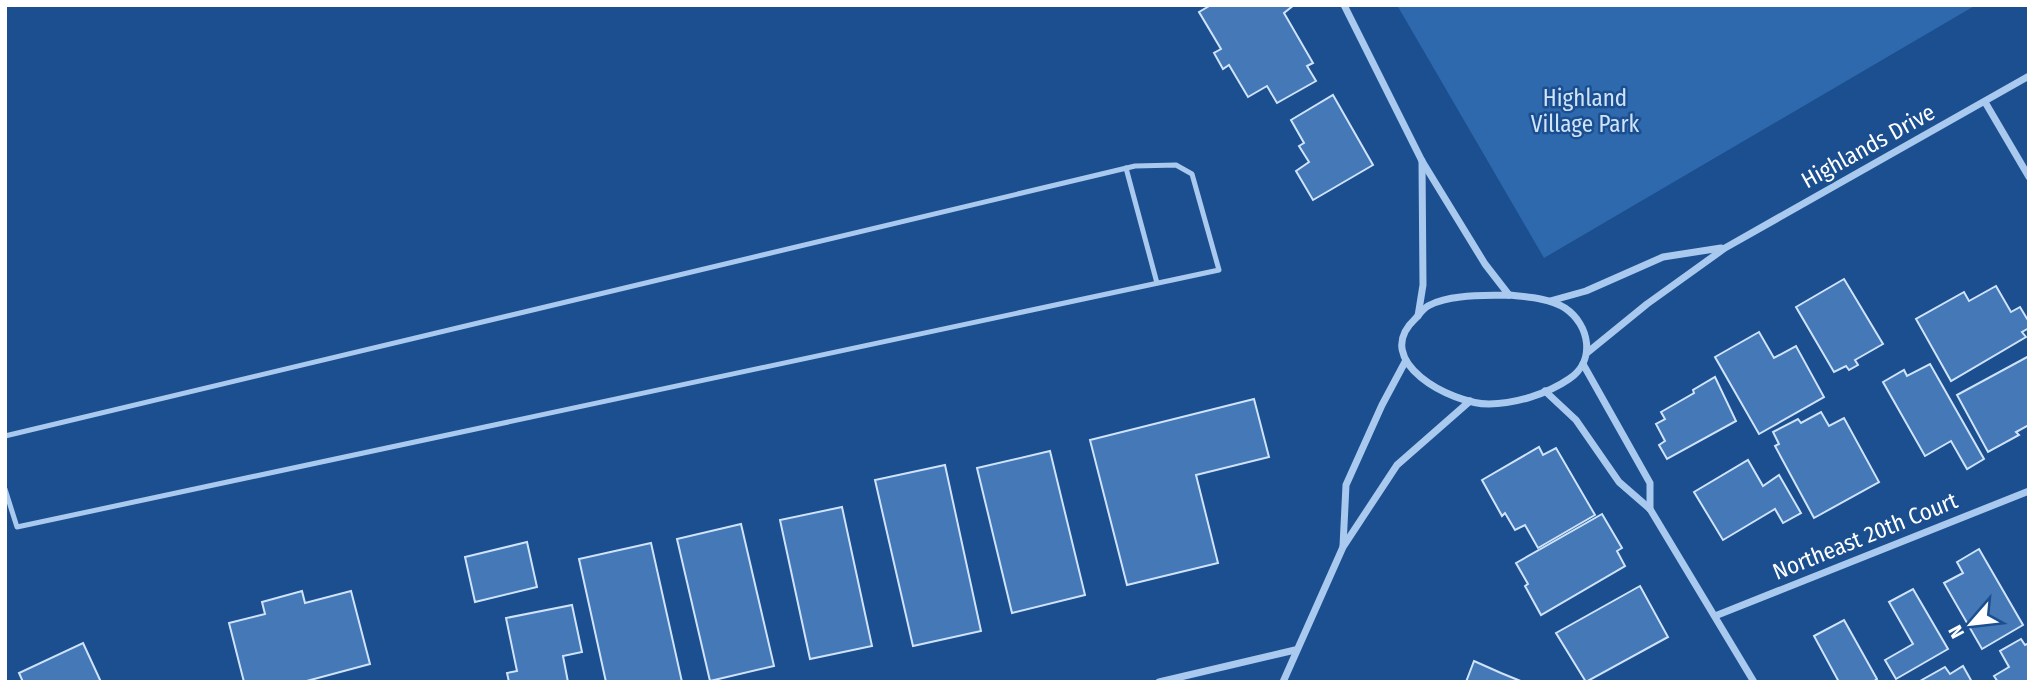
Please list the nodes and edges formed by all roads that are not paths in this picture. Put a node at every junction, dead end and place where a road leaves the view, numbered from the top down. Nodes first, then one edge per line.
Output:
1 (1344, 5) edge
2 (2029, 76) edge
3 (1985, 102) junction
4 (1422, 161) junction
5 (1126, 168) junction
6 (2029, 177) edge
7 (1725, 248) junction
8 (1157, 283) junction
9 (1509, 295) junction
10 (1550, 301) junction
11 (1418, 316) junction
12 (1588, 352) junction
13 (1405, 362) junction
14 (1583, 364) junction
15 (1545, 391) junction
16 (1470, 401) junction
17 (5, 436) edge
18 (5, 489) edge
19 (2029, 491) edge
20 (1650, 509) junction
21 (1343, 547) junction
22 (1715, 615) junction
23 (1295, 650) junction
24 (1159, 682) edge
25 (1283, 682) edge
26 (1754, 682) edge

1 - 4 street
2 - 3 street, Highlands Drive
3 - 6 street
3 - 7 street, Highlands Drive
4 - 9 street
4 - 11 street
5 - 8 lane
5 - 8 lane
5 - 17 lane
7 - 10 street, Highlands Drive
7 - 12 street, Highlands Drive
8 - 18 lane
9 - 10 street
9 - 11 street
10 - 12 street
11 - 13 street
12 - 14 street
13 - 16 street
13 - 21 street
14 - 15 street
14 - 20 street
15 - 16 street
15 - 20 street
16 - 21 street
19 - 22 street, Northeast 20th Court
20 - 22 street
21 - 23 street
22 - 26 street
23 - 24 street
23 - 25 street

